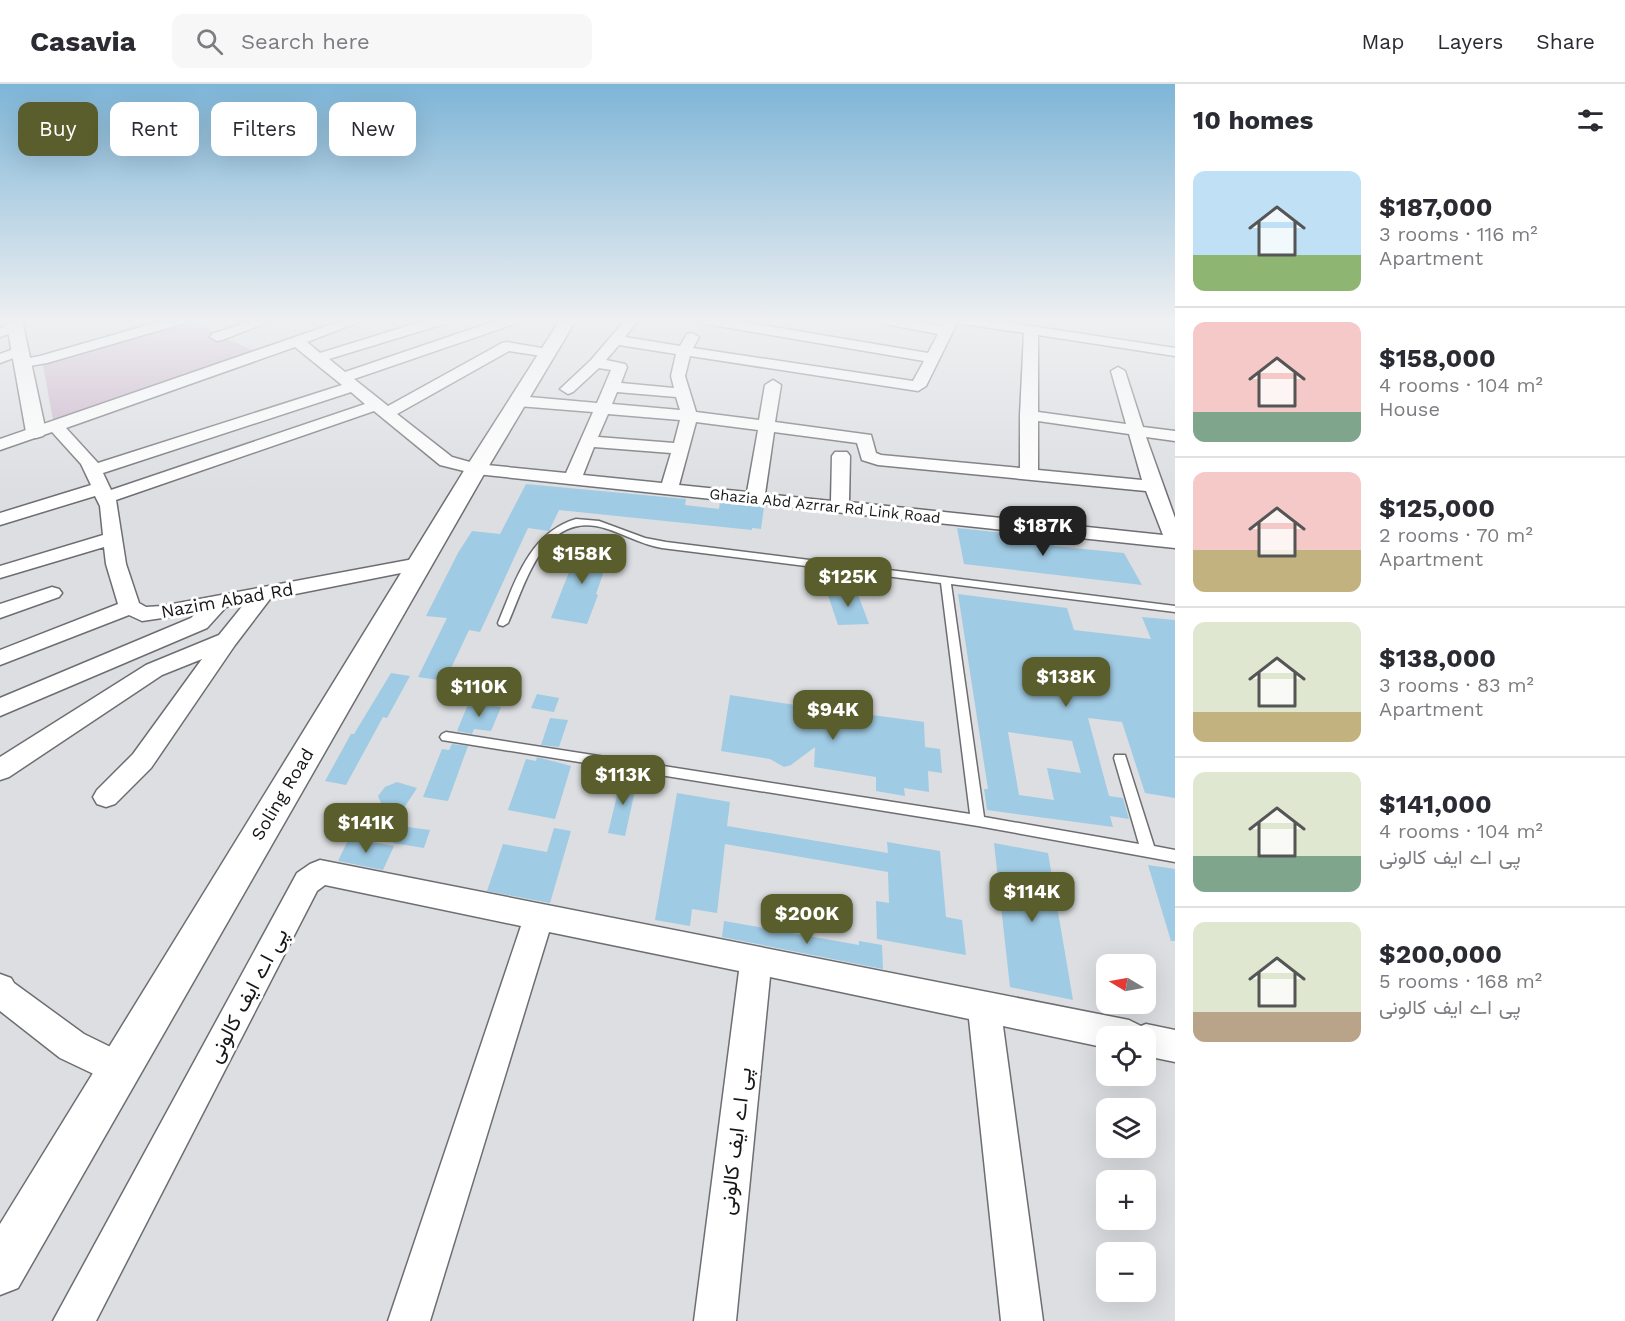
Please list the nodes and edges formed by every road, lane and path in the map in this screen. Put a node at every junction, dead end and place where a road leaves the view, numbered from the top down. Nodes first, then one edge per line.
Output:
1 (30, 378) edge
2 (43, 378) edge
3 (193, 378) edge
4 (343, 378) edge
5 (359, 378) edge
6 (444, 378) edge
7 (533, 378) edge
8 (580, 378) edge
9 (616, 378) edge
10 (679, 378) edge
11 (864, 378) edge
12 (922, 378) edge
13 (1030, 378) edge
14 (1120, 378) edge
15 (46, 381) dead end
16 (348, 382) junction
17 (773, 385) dead end
18 (612, 387) junction
19 (568, 389) dead end
20 (683, 393) junction
21 (518, 401) junction
22 (50, 403) dead end
23 (602, 408) junction
24 (382, 409) junction
25 (1029, 415) junction
26 (689, 416) junction
27 (54, 425) junction
28 (765, 426) junction
29 (1136, 430) junction
30 (36, 432) junction
31 (1175, 436) edge
32 (588, 441) junction
33 (0, 445) edge
34 (681, 449) junction
35 (840, 456) dead end
36 (476, 469) junction
37 (93, 470) junction
38 (1029, 473) junction
39 (572, 479) junction
40 (1153, 486) junction
41 (669, 489) junction
42 (103, 493) junction
43 (755, 498) junction
44 (840, 507) junction
45 (0, 519) edge
46 (113, 537) junction
47 (1175, 542) edge
48 (419, 564) junction
49 (0, 572) edge
50 (946, 582) junction
51 (52, 593) dead end
52 (263, 594) junction
53 (219, 602) junction
54 (130, 607) junction
55 (1175, 609) edge
56 (0, 611) edge
57 (503, 623) dead end
58 (227, 640) junction
59 (0, 658) edge
60 (0, 708) edge
61 (446, 736) dead end
62 (1120, 758) dead end
63 (0, 770) edge
64 (106, 796) dead end
65 (978, 821) junction
66 (1148, 851) junction
67 (1175, 856) edge
68 (539, 917) junction
69 (756, 961) junction
70 (0, 989) edge
71 (984, 1007) junction
72 (1096, 1029) edge
73 (1156, 1042) edge
74 (1175, 1046) edge
75 (119, 1069) junction
76 (6, 1245) edge
77 (74, 1321) edge
78 (410, 1321) edge
79 (715, 1321) edge
80 (1022, 1321) edge

1 - 30 street
2 - 15 street
3 - 27 street
4 - 16 street, Ghazia Abd Azrrar Rd Link Road
5 - 16 street
6 - 24 street
7 - 21 street, Soling Road
8 - 19 street
9 - 18 street
10 - 20 street
11 - 12 street
13 - 25 street
14 - 29 street
16 - 24 street, Ghazia Abd Azrrar Rd Link Road
16 - 37 street
17 - 28 street
18 - 20 street
18 - 23 street
20 - 26 street
21 - 23 street
21 - 36 street, Soling Road
22 - 27 street
23 - 26 street
23 - 32 street
24 - 36 street, Ghazia Abd Azrrar Rd Link Road
24 - 42 street
25 - 29 street
25 - 38 street
26 - 28 street
26 - 34 street
27 - 30 street
27 - 37 street
28 - 38 street
28 - 43 street
29 - 31 street
29 - 40 street
30 - 33 street
32 - 34 street
32 - 39 street
34 - 41 street
35 - 44 street
36 - 39 street, Ghazia Abd Azrrar Rd Link Road
36 - 48 street, Soling Road
37 - 42 street
38 - 40 street
39 - 41 street, Ghazia Abd Azrrar Rd Link Road
40 - 47 street
41 - 43 street, Ghazia Abd Azrrar Rd Link Road
42 - 45 street
42 - 46 street
43 - 44 street, Ghazia Abd Azrrar Rd Link Road
44 - 47 street, Ghazia Abd Azrrar Rd Link Road
46 - 49 street
46 - 54 street
48 - 52 street, Nazim Abad Rd
48 - 75 street, Soling Road
50 - 55 lane
50 - 57 lane
50 - 65 lane
51 - 56 street
52 - 53 street, Nazim Abad Rd
52 - 58 street
53 - 54 street, Nazim Abad Rd
53 - 60 street
54 - 59 street
58 - 63 street
58 - 64 street
61 - 65 lane
62 - 66 lane
65 - 66 lane
66 - 67 lane
68 - 69 street, پی اے ایف کالونی
68 - 77 street, پی اے ایف کالونی
68 - 78 street
69 - 71 street, پی اے ایف کالونی
69 - 79 street, پی اے ایف کالونی
70 - 75 street
71 - 72 street, پی اے ایف کالونی
71 - 80 street
73 - 74 street
75 - 76 street, Soling Road

